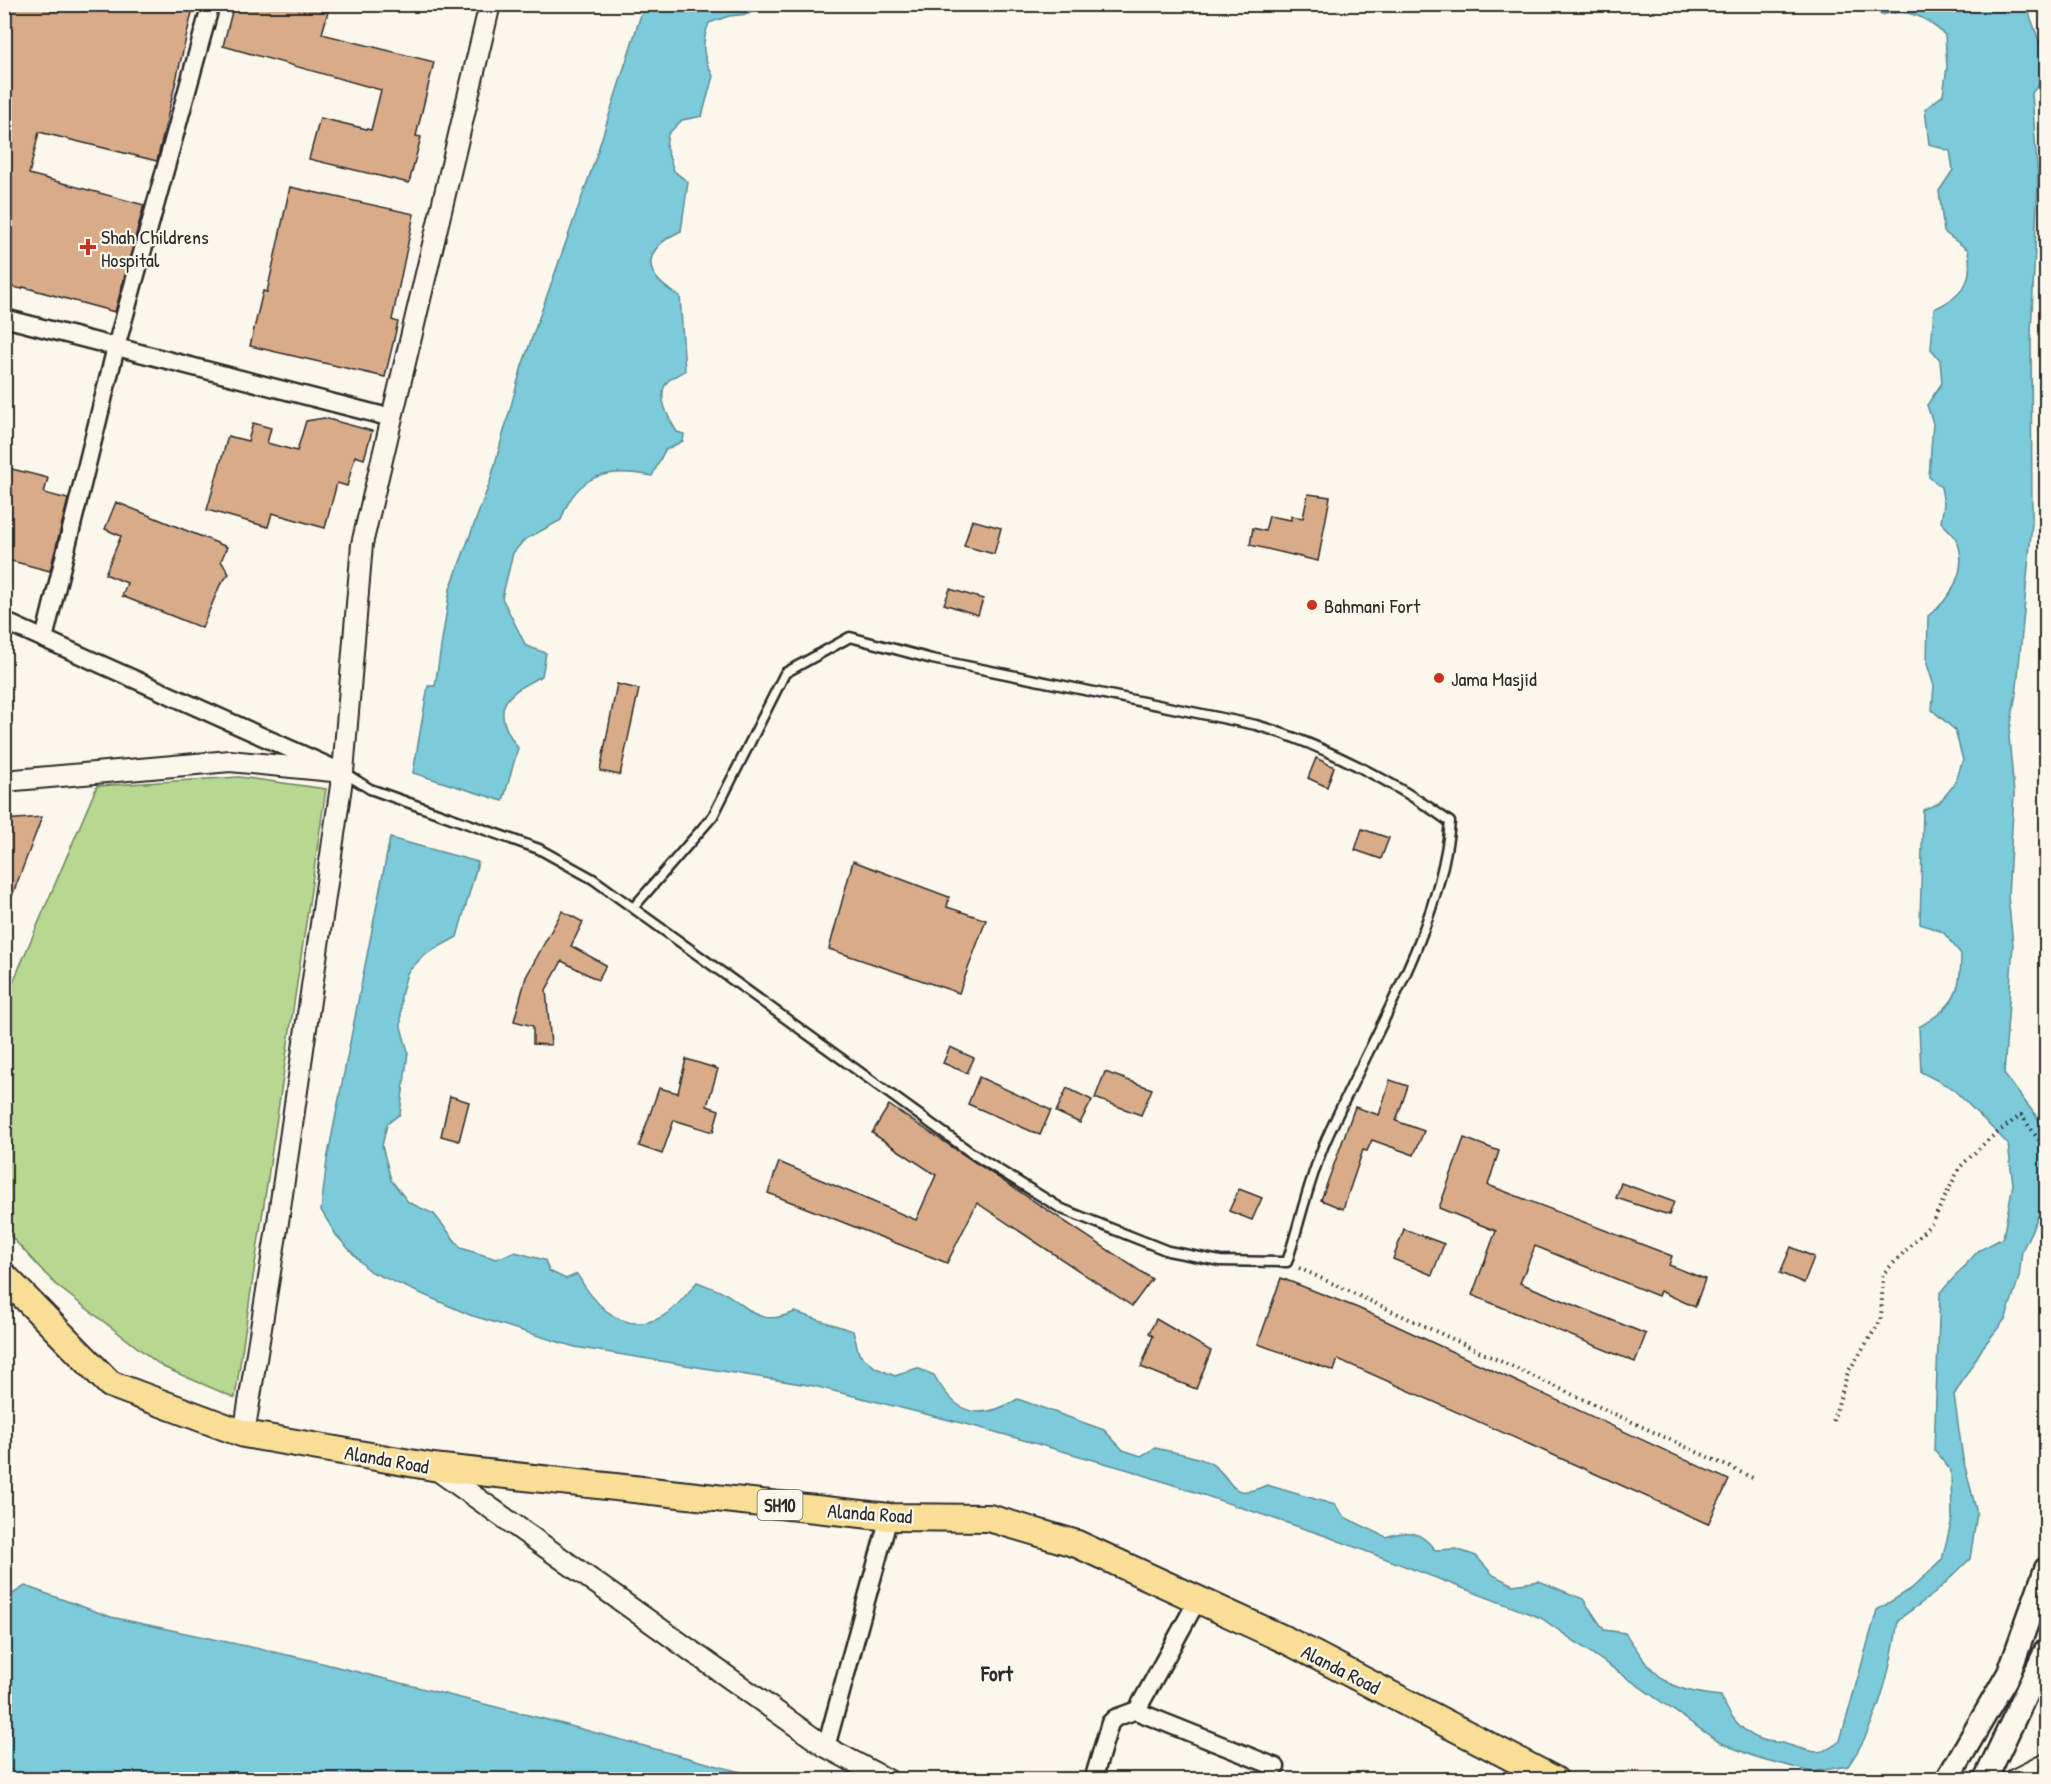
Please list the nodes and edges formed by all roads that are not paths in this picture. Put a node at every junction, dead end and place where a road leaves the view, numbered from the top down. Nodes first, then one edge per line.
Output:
1 (211, 4) edge
2 (490, 4) edge
3 (4, 318) edge
4 (116, 347) junction
5 (392, 418) junction
6 (4, 621) edge
7 (44, 639) junction
8 (342, 772) junction
9 (4, 781) edge
10 (633, 908) junction
11 (4, 1276) edge
12 (244, 1434) junction
13 (433, 1467) junction
14 (889, 1516) junction
15 (2046, 1569) edge
16 (1198, 1599) junction
17 (2046, 1651) edge
18 (1136, 1711) junction
19 (826, 1747) junction
20 (2046, 1764) edge
21 (1276, 1767) dead end
22 (888, 1779) edge
23 (1093, 1779) edge
24 (1555, 1779) edge
25 (1947, 1779) edge
26 (1985, 1779) edge
27 (2014, 1779) edge

1 - 4 street
2 - 5 street
3 - 4 street
4 - 5 street
4 - 7 street
5 - 8 street
6 - 7 street
7 - 8 street
8 - 9 street
8 - 10 lane
8 - 12 street
10 - 10 lane
11 - 12 main road, Alanda Road / SH10
12 - 13 main road, Alanda Road / SH10
13 - 14 main road, Alanda Road / SH10
13 - 19 street
14 - 16 main road, Alanda Road / SH10
14 - 19 street
15 - 25 main road
16 - 18 street
16 - 24 main road, Alanda Road / SH10
17 - 26 main road
18 - 21 street
18 - 23 street
19 - 22 street
20 - 27 street

